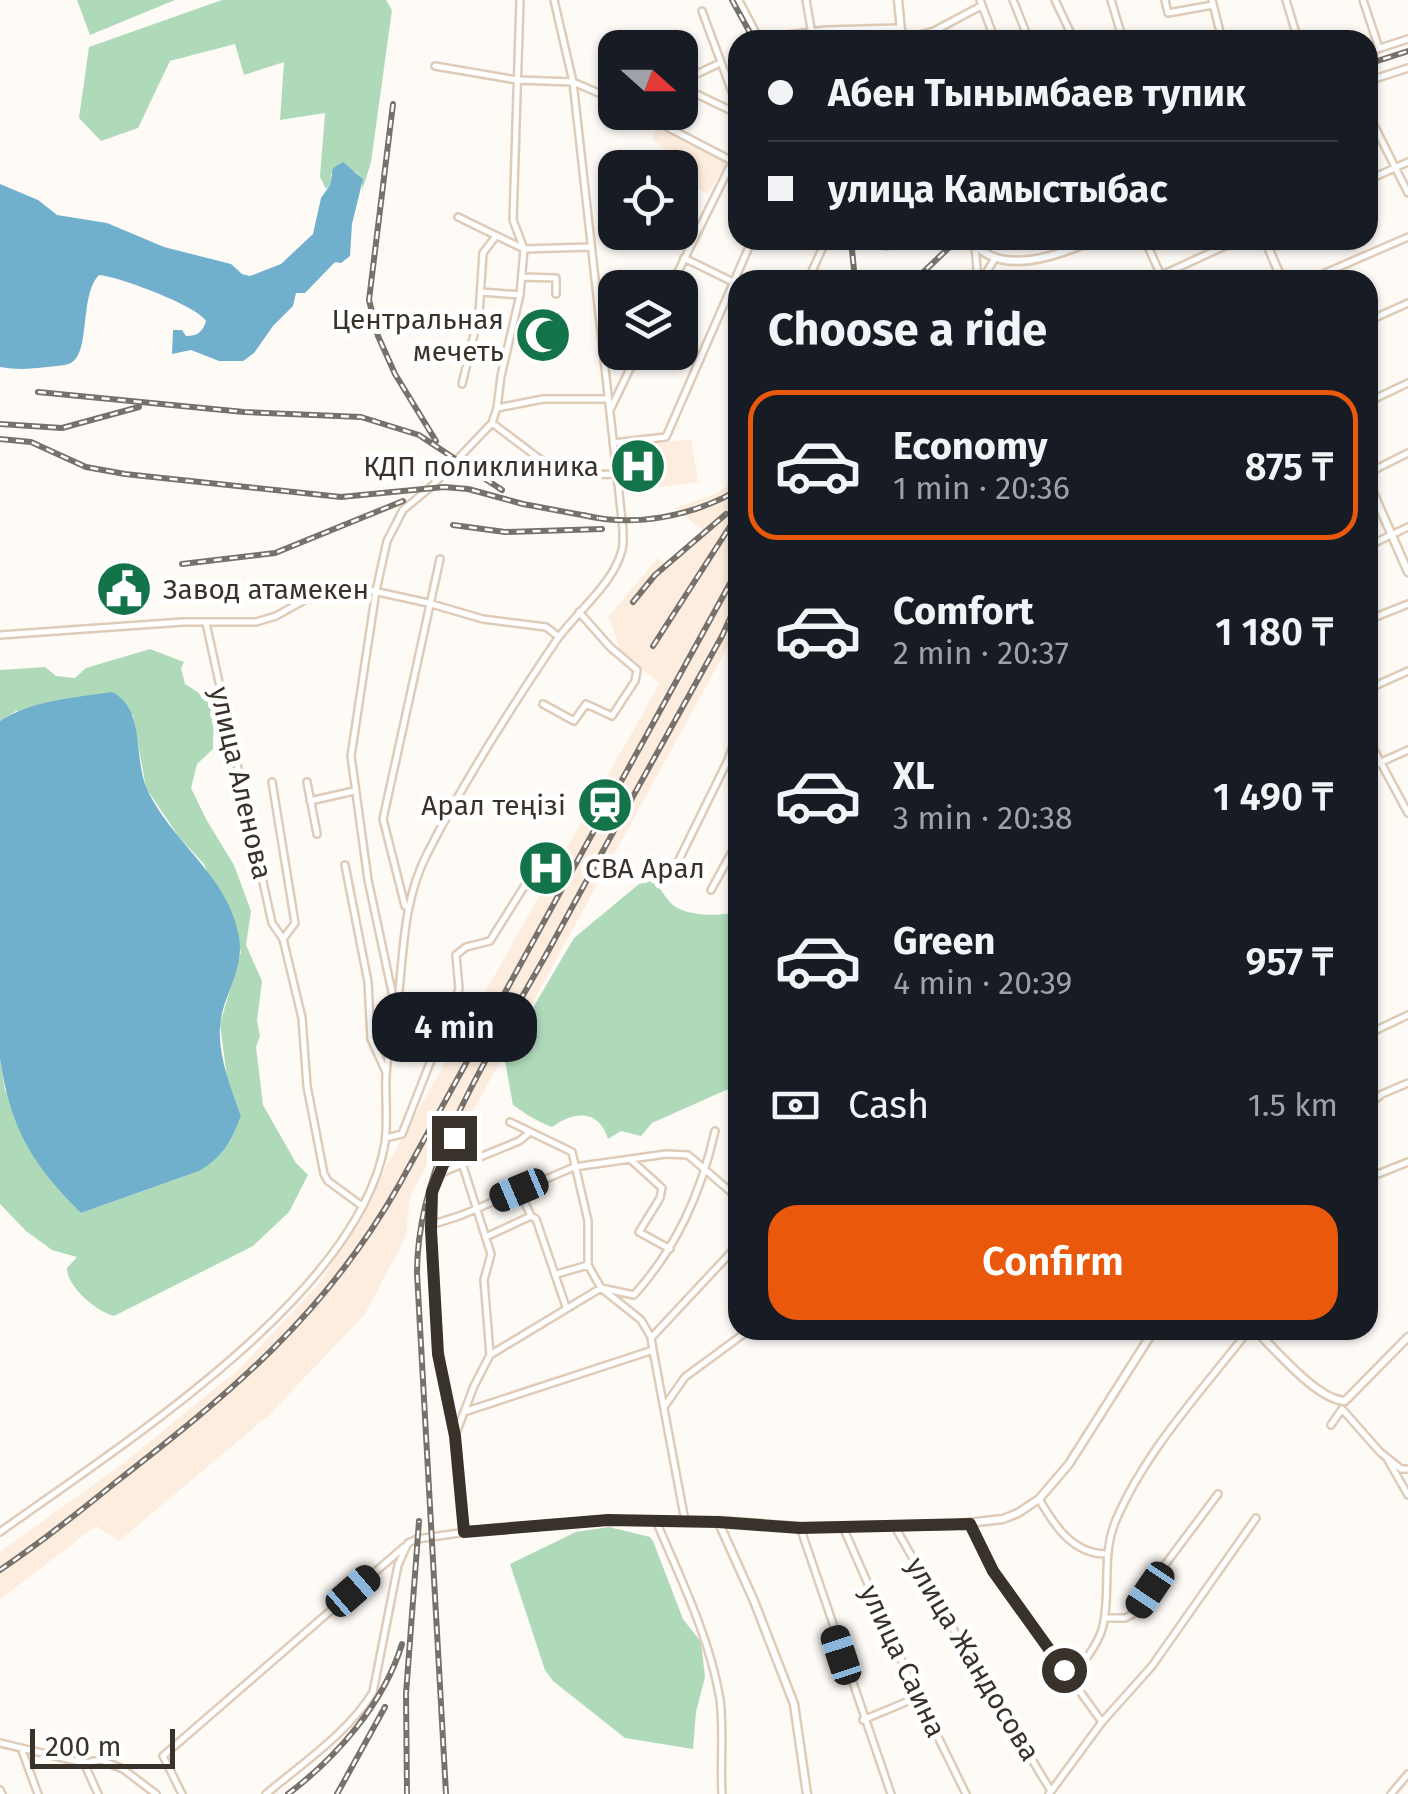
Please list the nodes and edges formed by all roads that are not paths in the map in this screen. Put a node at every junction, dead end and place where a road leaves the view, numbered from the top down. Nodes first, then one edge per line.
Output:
1 (520, 0) edge
2 (554, 0) edge
3 (738, 0) edge
4 (806, 0) edge
5 (898, 0) edge
6 (1013, 0) edge
7 (1055, 0) edge
8 (1111, 0) edge
9 (1165, 0) edge
10 (1286, 0) edge
11 (1363, 0) edge
12 (1213, 2) edge
13 (980, 3) edge
14 (702, 11) dead end
15 (901, 28) joint
16 (754, 30) edge
17 (811, 30) edge
18 (841, 30) edge
19 (936, 30) edge
20 (991, 30) edge
21 (1026, 30) edge
22 (1069, 30) edge
23 (1120, 30) edge
24 (1220, 30) edge
25 (1295, 30) edge
26 (1373, 30) edge
27 (1408, 39) edge
28 (1378, 45) edge
29 (1379, 48) joint
30 (720, 63) junction
31 (435, 66) dead end
32 (1408, 68) edge
33 (698, 75) edge
34 (1378, 78) edge
35 (517, 80) junction
36 (573, 82) junction
37 (728, 84) edge
38 (698, 92) edge
39 (598, 93) edge
40 (728, 106) edge
41 (673, 130) edge
42 (1378, 138) edge
43 (728, 159) edge
44 (1408, 162) edge
45 (1395, 168) junction
46 (1378, 176) edge
47 (728, 178) edge
48 (1408, 193) edge
49 (458, 217) dead end
50 (496, 236) junction
51 (1408, 237) edge
52 (590, 247) junction
53 (524, 249) junction
54 (985, 250) edge
55 (1069, 250) edge
56 (1218, 250) edge
57 (684, 258) junction
58 (995, 258) junction
59 (678, 270) edge
60 (987, 270) edge
61 (1178, 270) edge
62 (1332, 270) edge
63 (522, 277) junction
64 (728, 280) edge
65 (481, 292) junction
66 (556, 294) dead end
67 (728, 294) edge
68 (520, 295) junction
69 (1408, 303) edge
70 (1378, 316) edge
71 (629, 370) edge
72 (1408, 383) edge
73 (462, 384) dead end
74 (1378, 397) edge
75 (608, 399) junction
76 (497, 408) junction
77 (609, 411) junction
78 (492, 423) junction
79 (613, 443) junction
80 (1408, 453) edge
81 (1378, 471) edge
82 (616, 474) junction
83 (1378, 502) edge
84 (1408, 527) edge
85 (1391, 535) junction
86 (1378, 541) edge
87 (440, 558) dead end
88 (1408, 572) edge
89 (376, 591) junction
90 (428, 603) junction
91 (1408, 604) edge
92 (579, 612) junction
93 (1378, 616) edge
94 (206, 623) junction
95 (0, 635) edge
96 (559, 637) junction
97 (1408, 672) edge
98 (1378, 685) edge
99 (543, 704) dead end
100 (1408, 750) edge
101 (1378, 755) edge
102 (728, 760) edge
103 (1382, 762) junction
104 (1378, 764) edge
105 (272, 782) dead end
106 (307, 782) dead end
107 (354, 791) junction
108 (310, 801) junction
109 (1408, 812) edge
110 (317, 834) dead end
111 (728, 858) edge
112 (345, 866) dead end
113 (671, 876) dead end
114 (527, 882) dead end
115 (710, 890) dead end
116 (406, 910) junction
117 (283, 939) junction
118 (396, 1014) junction
119 (1408, 1015) edge
120 (1378, 1029) edge
121 (386, 1072) junction
122 (1408, 1082) edge
123 (1378, 1097) edge
124 (510, 1122) dead end
125 (715, 1131) dead end
126 (529, 1132) junction
127 (386, 1138) junction
128 (631, 1160) junction
129 (1408, 1162) edge
130 (464, 1165) junction
131 (574, 1167) junction
132 (706, 1170) junction
133 (439, 1174) junction
134 (1378, 1174) edge
135 (728, 1189) edge
136 (519, 1190) junction
137 (362, 1206) junction
138 (478, 1208) junction
139 (531, 1216) junction
140 (431, 1224) junction
141 (486, 1237) junction
142 (670, 1249) junction
143 (728, 1256) edge
144 (588, 1265) junction
145 (556, 1274) junction
146 (601, 1288) junction
147 (566, 1307) junction
148 (1408, 1337) edge
149 (651, 1338) junction
150 (735, 1340) edge
151 (1148, 1340) edge
152 (1244, 1340) edge
153 (1263, 1340) edge
154 (652, 1350) junction
155 (490, 1355) junction
156 (1344, 1405) junction
157 (664, 1407) junction
158 (464, 1412) junction
159 (1331, 1425) dead end
160 (455, 1436) junction
161 (1386, 1457) junction
162 (1408, 1468) edge
163 (1218, 1494) dead end
164 (1408, 1496) edge
165 (1038, 1499) junction
166 (1256, 1518) dead end
167 (656, 1521) junction
168 (685, 1521) junction
169 (718, 1522) junction
170 (970, 1524) junction
171 (842, 1527) junction
172 (895, 1527) junction
173 (800, 1528) junction
174 (0, 1532) edge
175 (464, 1532) junction
176 (408, 1544) junction
177 (1106, 1554) junction
178 (1104, 1618) junction
179 (1071, 1679) junction
180 (918, 1697) junction
181 (863, 1720) junction
182 (1102, 1722) junction
183 (0, 1743) edge
184 (21, 1748) junction
185 (84, 1763) junction
186 (1408, 1774) edge
187 (1050, 1792) edge
188 (38, 1794) edge
189 (98, 1794) edge
190 (156, 1794) edge
191 (182, 1794) edge
192 (266, 1794) edge
193 (722, 1794) edge
194 (807, 1794) edge
195 (890, 1794) edge
196 (966, 1794) edge
197 (1391, 1794) edge

1 - 35 street
2 - 36 street
3 - 16 street
4 - 17 street
5 - 15 street
6 - 21 street
7 - 22 street
8 - 23 street
9 - 12 street
10 - 25 street
11 - 26 street
12 - 24 street
13 - 19 street
13 - 20 street
14 - 30 street
15 - 18 street
27 - 29 street
28 - 29 street
30 - 33 street
30 - 37 street
31 - 35 street
32 - 34 street
35 - 36 street
35 - 53 street
36 - 39 street
36 - 52 street
38 - 40 street
41 - 43 street
42 - 45 street
44 - 45 street
45 - 46 street
45 - 48 street
47 - 57 street
49 - 50 street
50 - 53 street
50 - 65 street
51 - 62 street
52 - 53 street
52 - 75 street
53 - 63 street
54 - 58 street
55 - 58 street
56 - 61 street
57 - 59 street
57 - 64 street
58 - 60 street
63 - 66 street
63 - 68 street
65 - 68 street
65 - 73 street
67 - 79 street
68 - 76 street
69 - 70 street
71 - 77 street
72 - 74 street
75 - 76 street
75 - 77 street
76 - 78 street
77 - 79 street
78 - 82 street
78 - 89 street
79 - 82 street
80 - 81 street
82 - 92 street
83 - 85 street
84 - 85 street
85 - 86 street
85 - 88 street
87 - 90 street
89 - 90 street
89 - 94 street
89 - 107 street
90 - 96 street
90 - 116 street
91 - 93 street
92 - 96 street
92 - 99 street
94 - 95 street
94 - 117 street, улица Аленова
96 - 116 street
97 - 98 street
100 - 103 street
101 - 103 street
102 - 113 street
103 - 104 street
103 - 109 street
105 - 117 street, улица Аленова
106 - 108 street
107 - 108 street
107 - 118 street
108 - 110 street
111 - 115 street
112 - 121 street
114 - 127 street
116 - 118 street
117 - 137 street, улица Аленова
118 - 121 street
119 - 120 street
121 - 127 street
122 - 123 street
124 - 126 street
125 - 132 street
126 - 130 street
126 - 131 street
127 - 137 street
128 - 131 street
128 - 132 street
128 - 142 street
129 - 134 street
130 - 133 street
130 - 133 street
130 - 138 street
131 - 136 street
131 - 144 street
132 - 135 street
132 - 142 street
133 - 140 street
136 - 138 street
136 - 139 street
137 - 174 street
138 - 140 street
138 - 141 street
139 - 141 street
139 - 145 street
140 - 160 street
141 - 155 street
142 - 146 street
143 - 149 street
144 - 145 street
144 - 146 street
145 - 147 street
146 - 147 street
146 - 149 street
147 - 155 street
148 - 156 street
149 - 154 street
150 - 157 street
151 - 165 street
152 - 177 street
153 - 156 street
154 - 157 street
154 - 158 street
155 - 158 street
156 - 159 street
156 - 161 street
157 - 168 street
158 - 160 street
160 - 175 street
161 - 162 street
161 - 164 street
163 - 178 street
165 - 170 street
165 - 177 street
166 - 182 street
167 - 168 street
167 - 175 street
167 - 193 street
168 - 169 street
169 - 173 street
169 - 194 street
170 - 172 street
170 - 179 street
171 - 172 street
171 - 173 street
171 - 180 street, улица Саина
172 - 187 street, улица Жандосова
173 - 181 street
175 - 176 street
176 - 191 street
176 - 192 street
177 - 178 street
178 - 179 street
179 - 182 street
180 - 181 street
180 - 196 street, улица Саина
181 - 195 street
182 - 187 street
183 - 184 street
184 - 185 street
184 - 188 street
185 - 189 street
185 - 190 street
186 - 197 street

